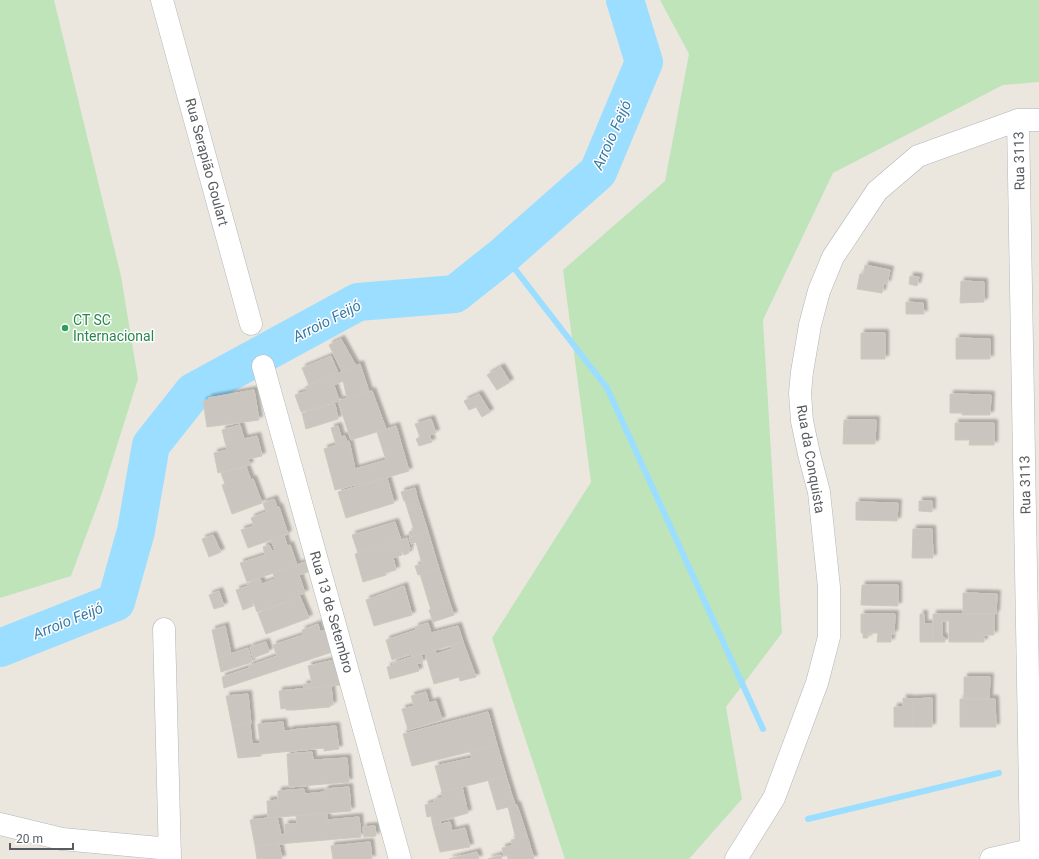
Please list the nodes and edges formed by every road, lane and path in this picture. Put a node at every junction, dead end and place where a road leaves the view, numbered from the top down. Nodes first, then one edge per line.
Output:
1 (162, 0) edge
2 (1029, 120) edge
3 (251, 324) dead end
4 (263, 366) dead end
5 (164, 629) dead end
6 (0, 824) edge
7 (1035, 849) edge
8 (170, 854) edge
9 (400, 859) edge
10 (736, 859) edge
11 (991, 859) edge

1 - 3 street, Rua Serapião Goulart
2 - 7 street, Rua 3113
2 - 10 street, Rua da Conquista
4 - 9 street, Rua 13 de Setembro
5 - 8 street
6 - 8 street
7 - 11 street

